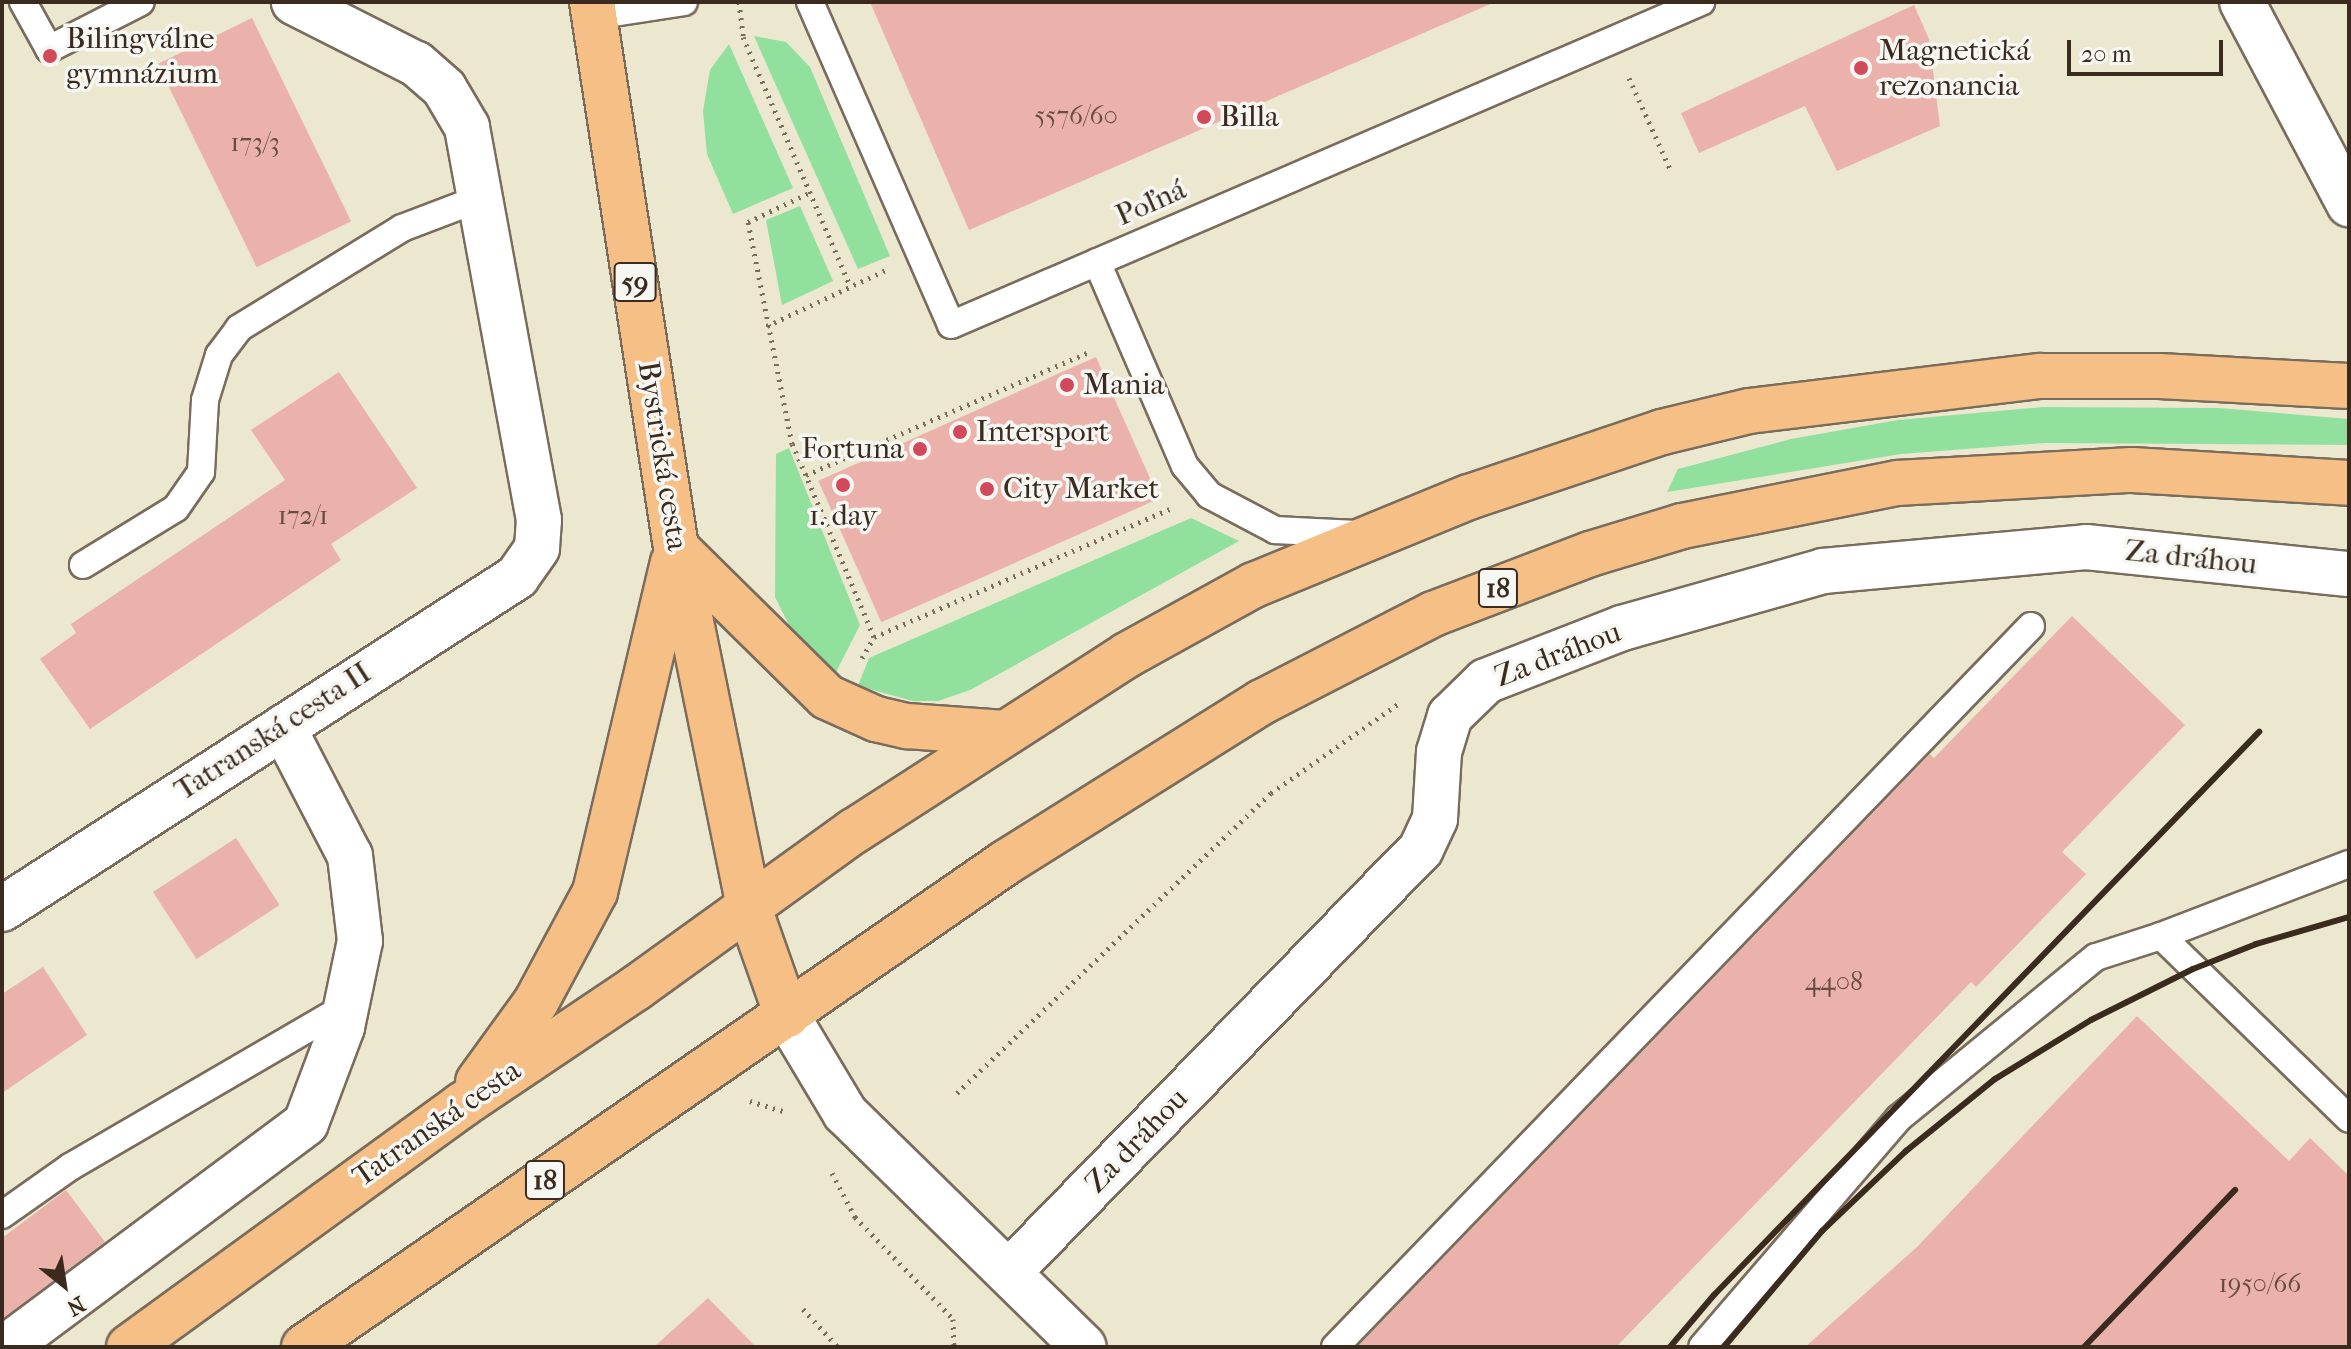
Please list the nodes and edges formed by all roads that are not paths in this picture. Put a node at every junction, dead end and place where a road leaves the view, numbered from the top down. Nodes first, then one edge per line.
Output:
1 (23, 2) edge
2 (141, 2) edge
3 (294, 2) edge
4 (684, 2) edge
5 (810, 2) edge
6 (1701, 2) edge
7 (2242, 2) edge
8 (593, 9) edge
9 (481, 198) junction
10 (2349, 204) edge
11 (1097, 262) junction
12 (2342, 385) edge
13 (2332, 482) edge
14 (1370, 535) junction
15 (676, 548) junction
16 (83, 565) dead end
17 (2349, 574) edge
18 (2031, 626) dead end
19 (283, 727) junction
20 (1005, 733) junction
21 (2349, 864) edge
22 (749, 908) junction
23 (2, 909) edge
24 (2161, 936) junction
25 (347, 1006) junction
26 (787, 1016) junction
27 (462, 1105) junction
28 (2349, 1119) edge
29 (2, 1215) edge
30 (1009, 1272) junction
31 (6, 1347) edge
32 (129, 1347) edge
33 (304, 1347) edge
34 (1084, 1347) edge
35 (1335, 1347) edge
36 (1702, 1347) edge

1 - 2 lane
3 - 9 street
4 - 8 lane
5 - 11 lane, Poľná
6 - 11 lane, Poľná
7 - 10 street
8 - 15 main road, Bystrická cesta / 59
9 - 16 lane
9 - 19 street, Tatranská cesta II
11 - 14 lane
12 - 14 main road, Tatranská cesta
13 - 26 main road, 18
14 - 20 main road, Tatranská cesta
15 - 20 main road
15 - 22 main road, Bystrická cesta / 59
15 - 27 main road
17 - 30 street, Za dráhou
18 - 35 lane
19 - 23 street, Tatranská cesta II
19 - 25 street
20 - 22 main road, Tatranská cesta
21 - 24 lane
22 - 26 main road, Bystrická cesta
22 - 27 main road, Tatranská cesta
24 - 28 lane
24 - 36 lane
25 - 29 lane
25 - 31 street
26 - 30 street
26 - 33 main road, 18
27 - 32 main road, Tatranská cesta
30 - 34 street

